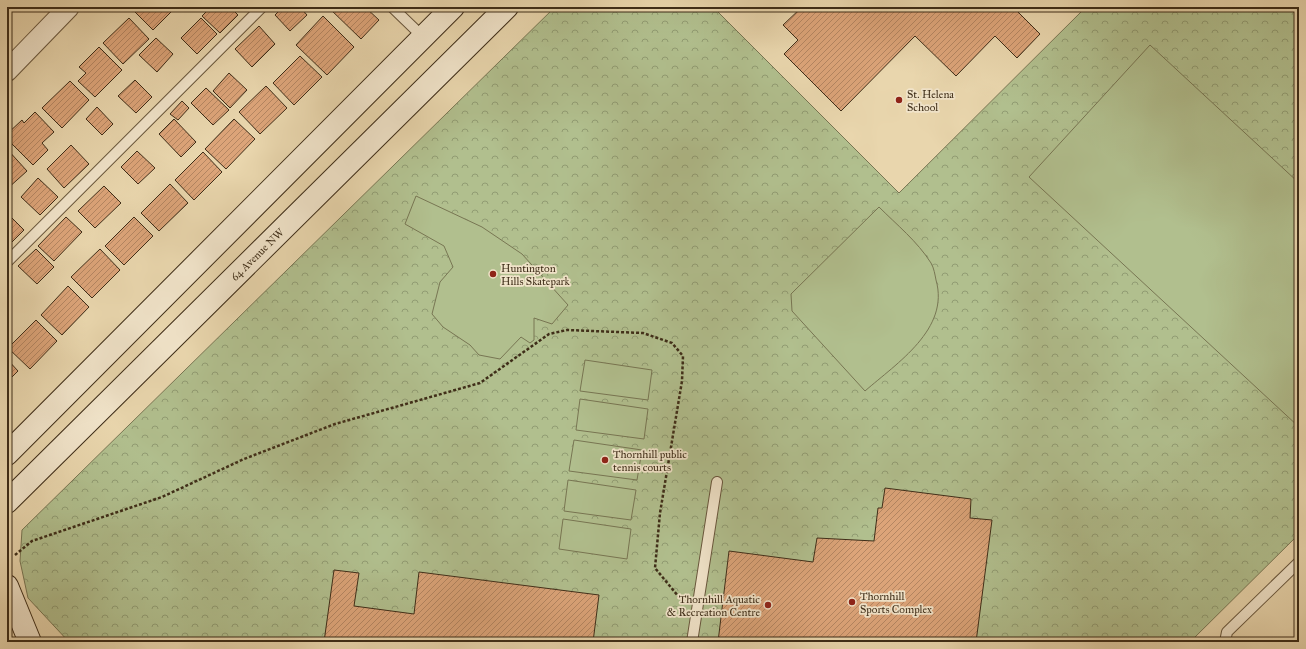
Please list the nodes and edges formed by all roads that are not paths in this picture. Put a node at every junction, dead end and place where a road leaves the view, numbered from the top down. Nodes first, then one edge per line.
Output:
1 (69, 7) edge
2 (262, 7) edge
3 (392, 7) edge
4 (453, 7) edge
5 (506, 7) edge
6 (423, 37) junction
7 (7, 71) edge
8 (7, 262) edge
9 (7, 454) edge
10 (717, 482) dead end
11 (7, 502) edge
12 (1299, 562) edge
13 (7, 586) edge
14 (7, 625) edge
15 (25, 642) edge
16 (30, 642) edge
17 (692, 642) edge
18 (1225, 642) edge

1 - 7 street
2 - 8 lane
3 - 6 lane
4 - 6 main road
5 - 11 main road, 64 Avenue NW
6 - 9 main road
10 - 17 lane
12 - 18 lane
13 - 16 main road
14 - 15 main road

